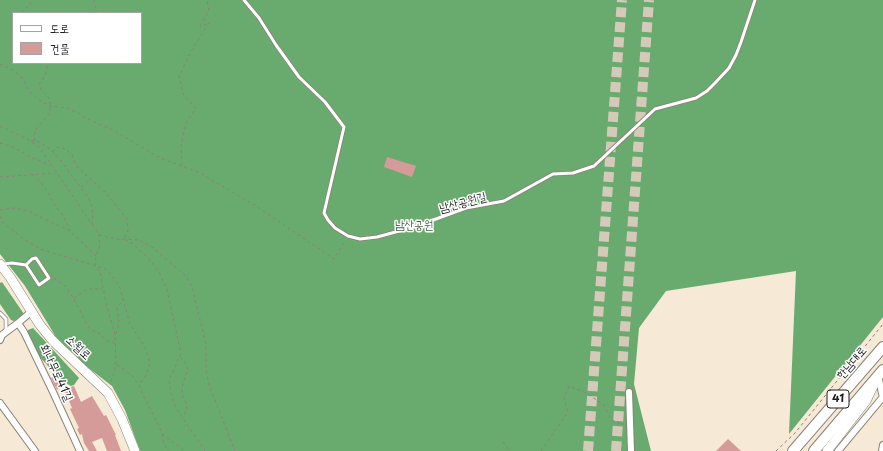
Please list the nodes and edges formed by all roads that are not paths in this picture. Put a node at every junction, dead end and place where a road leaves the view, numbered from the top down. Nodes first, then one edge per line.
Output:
1 (244, 0) edge
2 (754, 0) edge
3 (0, 264) edge
4 (26, 265) junction
5 (32, 312) junction
6 (0, 313) edge
7 (18, 323) junction
8 (6, 331) junction
9 (0, 340) edge
10 (883, 347) edge
11 (880, 374) edge
12 (629, 392) dead end
13 (883, 398) edge
14 (0, 403) edge
15 (35, 451) edge
16 (80, 451) edge
17 (135, 451) edge
18 (631, 451) edge
19 (793, 451) edge
20 (814, 451) edge
21 (827, 451) edge
22 (838, 451) edge

1 - 2 lane, 남산공원길
3 - 4 lane
3 - 5 main road, 소월로
4 - 4 lane
5 - 7 street
5 - 17 main road, 소월로
6 - 8 lane
7 - 8 street
7 - 16 street, 회나무로41길
8 - 9 street
10 - 19 main road, 한남대로 / 41
11 - 13 street
11 - 20 main road, 41
11 - 21 main road
12 - 18 street
13 - 22 street
14 - 15 street

